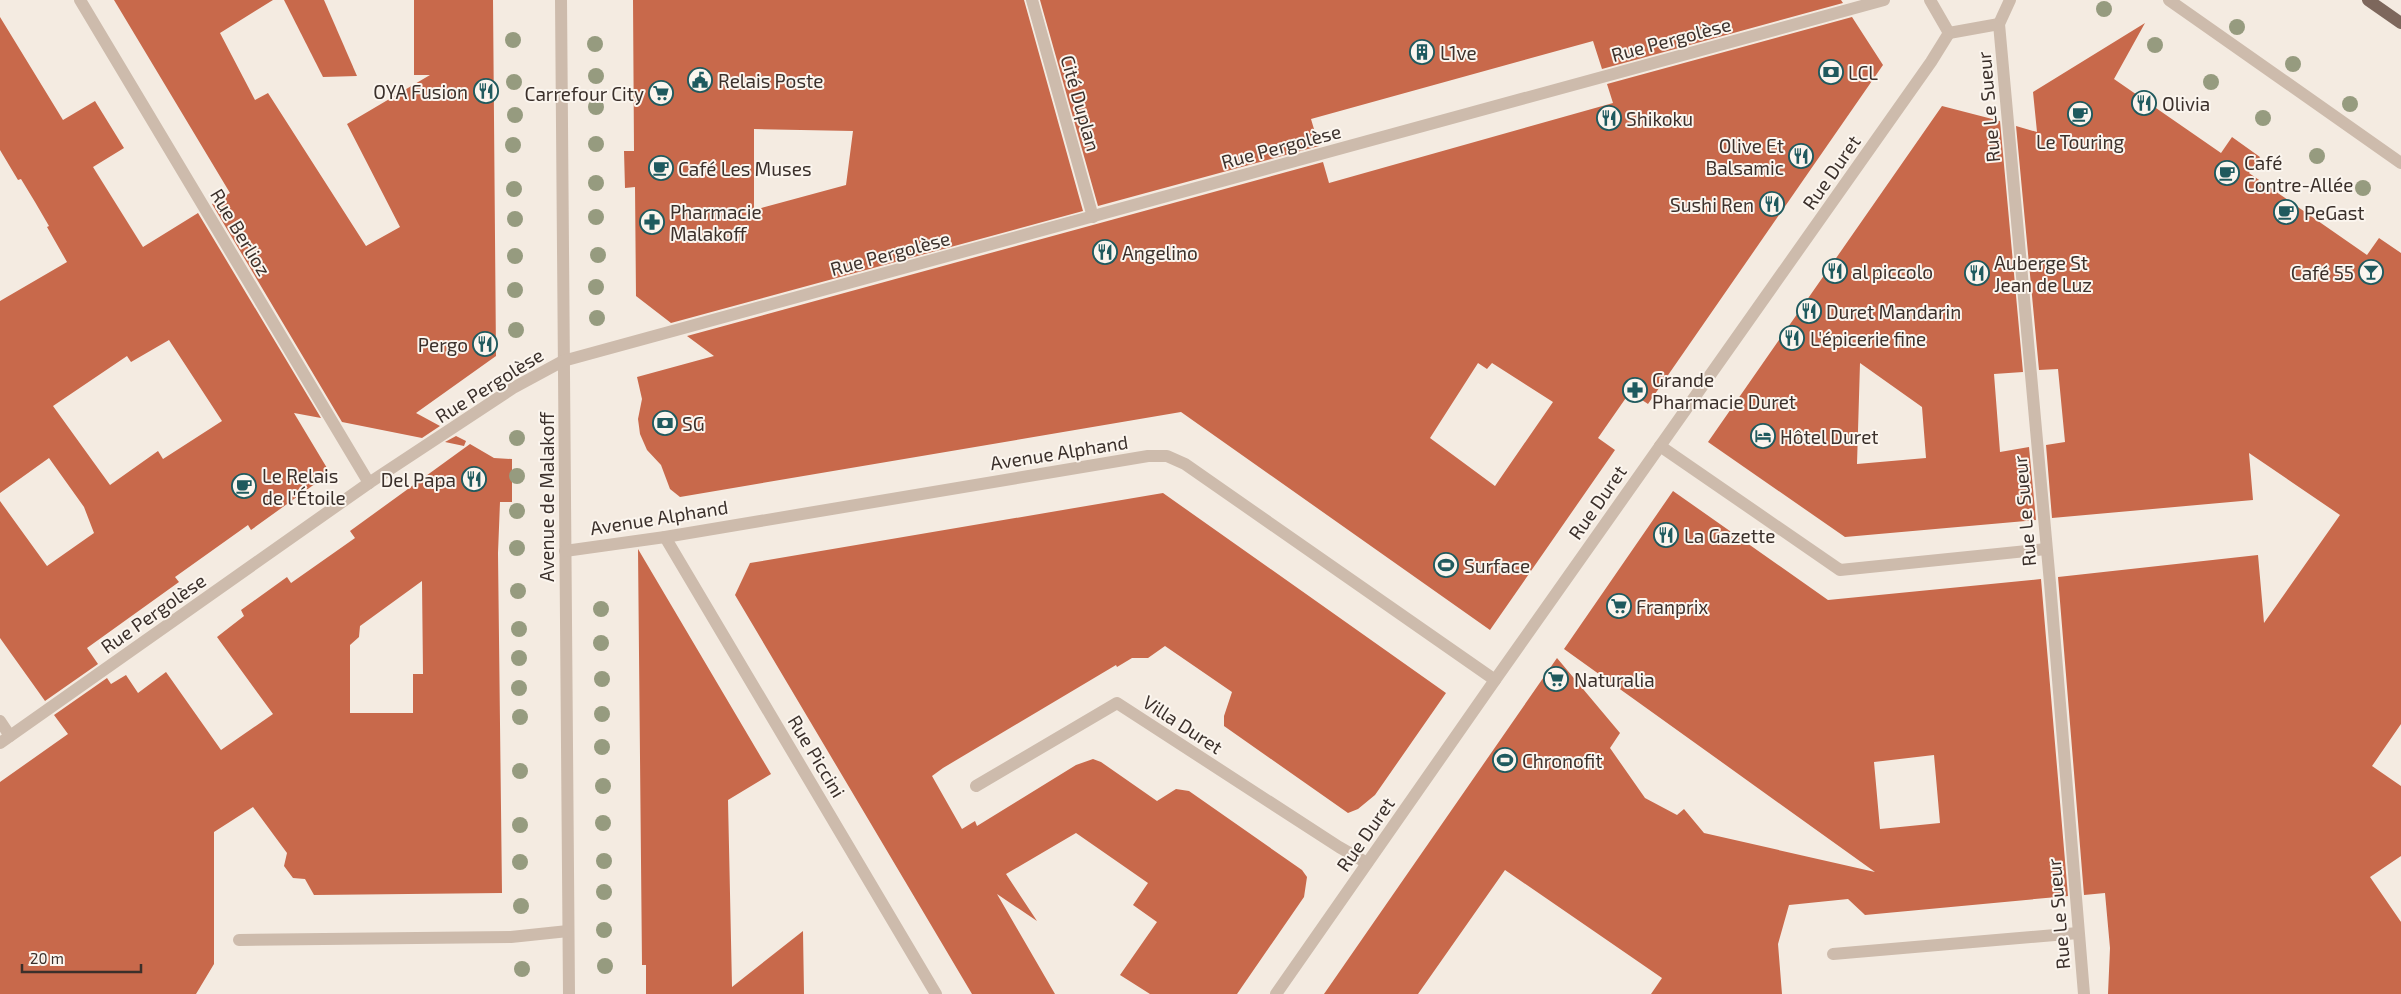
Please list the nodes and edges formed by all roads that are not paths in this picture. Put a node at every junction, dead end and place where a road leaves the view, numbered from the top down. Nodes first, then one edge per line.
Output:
1 (80, 0) edge
2 (561, 0) edge
3 (1032, 0) edge
4 (1884, 0) edge
5 (1930, 0) edge
6 (2010, 0) edge
7 (2169, 0) edge
8 (2368, 0) edge
9 (2401, 23) edge
10 (1999, 24) junction
11 (1949, 33) junction
12 (2401, 163) edge
13 (1093, 217) junction
14 (563, 361) junction
15 (1660, 446) junction
16 (369, 483) junction
17 (665, 537) junction
18 (2046, 549) junction
19 (565, 551) junction
20 (1495, 680) junction
21 (0, 721) edge
22 (5, 739) edge
23 (976, 786) dead end
24 (1367, 863) junction
25 (568, 931) junction
26 (2078, 933) junction
27 (239, 940) dead end
28 (1832, 954) dead end
29 (569, 994) edge
30 (936, 994) edge
31 (1276, 994) edge
32 (2084, 994) edge

1 - 16 street, Rue Berlioz
2 - 14 street, Avenue de Malakoff
3 - 13 street, Cité Duplan
4 - 13 street, Rue Pergolèse
5 - 11 street
6 - 10 street
7 - 12 street
8 - 9 main road
10 - 11 street
10 - 18 street, Rue Le Sueur
11 - 15 street, Rue Duret
13 - 14 street, Rue Pergolèse
14 - 16 street, Rue Pergolèse
14 - 19 street, Avenue de Malakoff
15 - 18 street
15 - 20 street, Rue Duret
16 - 22 street, Rue Pergolèse
17 - 19 street, Avenue Alphand
17 - 20 street, Avenue Alphand
17 - 30 street, Rue Piccini
18 - 26 street, Rue Le Sueur
19 - 25 street, Avenue de Malakoff
20 - 24 street, Rue Duret
21 - 22 street
23 - 24 street, Villa Duret
24 - 31 street, Rue Duret
25 - 27 street
25 - 29 street, Avenue de Malakoff
26 - 28 street
26 - 32 street, Rue Le Sueur

